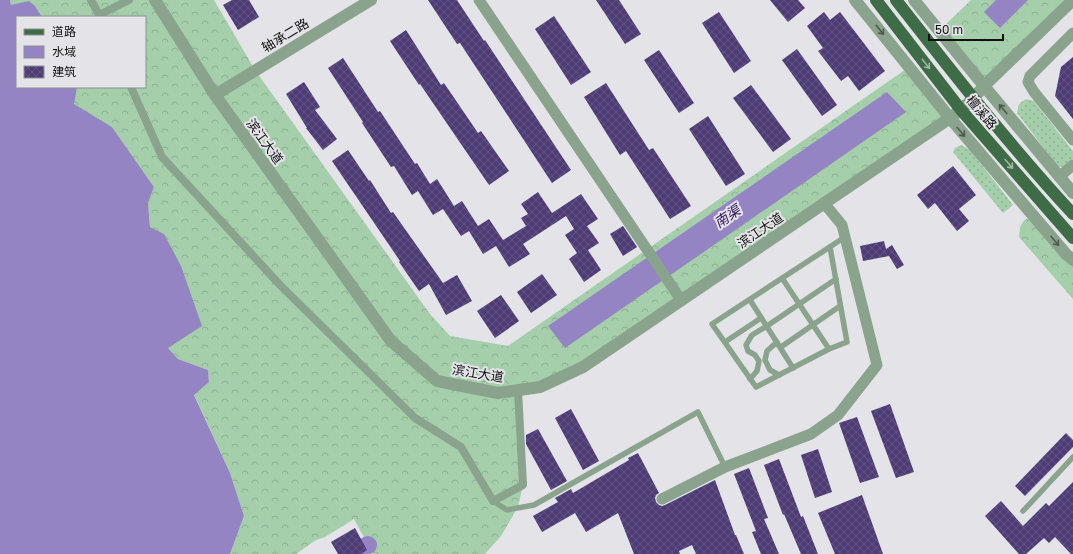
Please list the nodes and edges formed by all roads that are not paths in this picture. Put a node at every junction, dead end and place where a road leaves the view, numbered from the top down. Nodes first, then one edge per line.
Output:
1 (91, 0) edge
2 (129, 0) edge
3 (155, 0) edge
4 (371, 0) edge
5 (479, 0) edge
6 (856, 0) edge
7 (876, 0) edge
8 (896, 0) edge
9 (914, 0) edge
10 (1073, 0) edge
11 (100, 16) edge
12 (1073, 33) edge
13 (984, 86) junction
14 (131, 88) edge
15 (214, 94) junction
16 (974, 99) junction
17 (962, 110) junction
18 (950, 118) junction
19 (1073, 140) edge
20 (1073, 165) edge
21 (1059, 177) junction
22 (1073, 193) edge
23 (824, 203) junction
24 (1073, 204) edge
25 (1028, 209) junction
26 (1073, 214) edge
27 (845, 237) junction
28 (1073, 238) edge
29 (830, 247) junction
30 (1073, 260) edge
31 (782, 278) junction
32 (836, 279) junction
33 (680, 298) junction
34 (750, 300) junction
35 (799, 304) junction
36 (840, 306) junction
37 (761, 318) junction
38 (813, 325) junction
39 (767, 326) junction
40 (725, 342) junction
41 (779, 345) junction
42 (829, 349) junction
43 (793, 368) junction
44 (779, 375) junction
45 (750, 379) junction
46 (518, 390) junction
47 (1073, 457) edge
48 (725, 467) junction
49 (662, 499) dead end
50 (493, 501) junction
51 (1023, 511) dead end

1 - 11 street
2 - 11 street
3 - 15 street, 滨江大道
4 - 15 street, 轴承二路
5 - 33 street
6 -> 18 street
7 -> 17 main road, 檀溪路
8 - 16 main road, 檀溪路
9 - 13 street
10 - 13 street, 滨江大道
12 - 19 street
13 - 16 street, 滨江大道
21 -> 13 street
14 - 50 street
15 - 46 street, 滨江大道
16 - 17 street, 滨江大道
16 - 26 main road, 檀溪路
17 - 18 street, 滨江大道
17 -> 28 main road, 檀溪路
18 - 23 street, 滨江大道
18 -> 25 street
20 - 21 street
21 - 22 street
21 - 24 street
23 - 27 street
23 - 33 street, 滨江大道
25 - 28 street
25 -> 30 street
27 - 29 lane
27 - 48 street
29 - 31 lane
29 - 32 lane
31 - 34 lane
31 - 35 lane
32 - 35 lane
32 - 36 lane
33 - 46 street, 滨江大道
34 - 37 lane
34 - 40 lane
35 - 38 lane
35 - 39 lane
36 - 38 lane
36 - 42 lane
37 - 39 lane
37 - 40 lane
38 - 41 lane
38 - 42 lane
39 - 41 lane
39 - 45 lane
40 - 45 lane
41 - 43 lane
41 - 44 lane
42 - 43 lane
43 - 44 lane
44 - 45 lane
46 - 50 street
47 - 51 lane
48 - 49 street
48 - 50 lane

